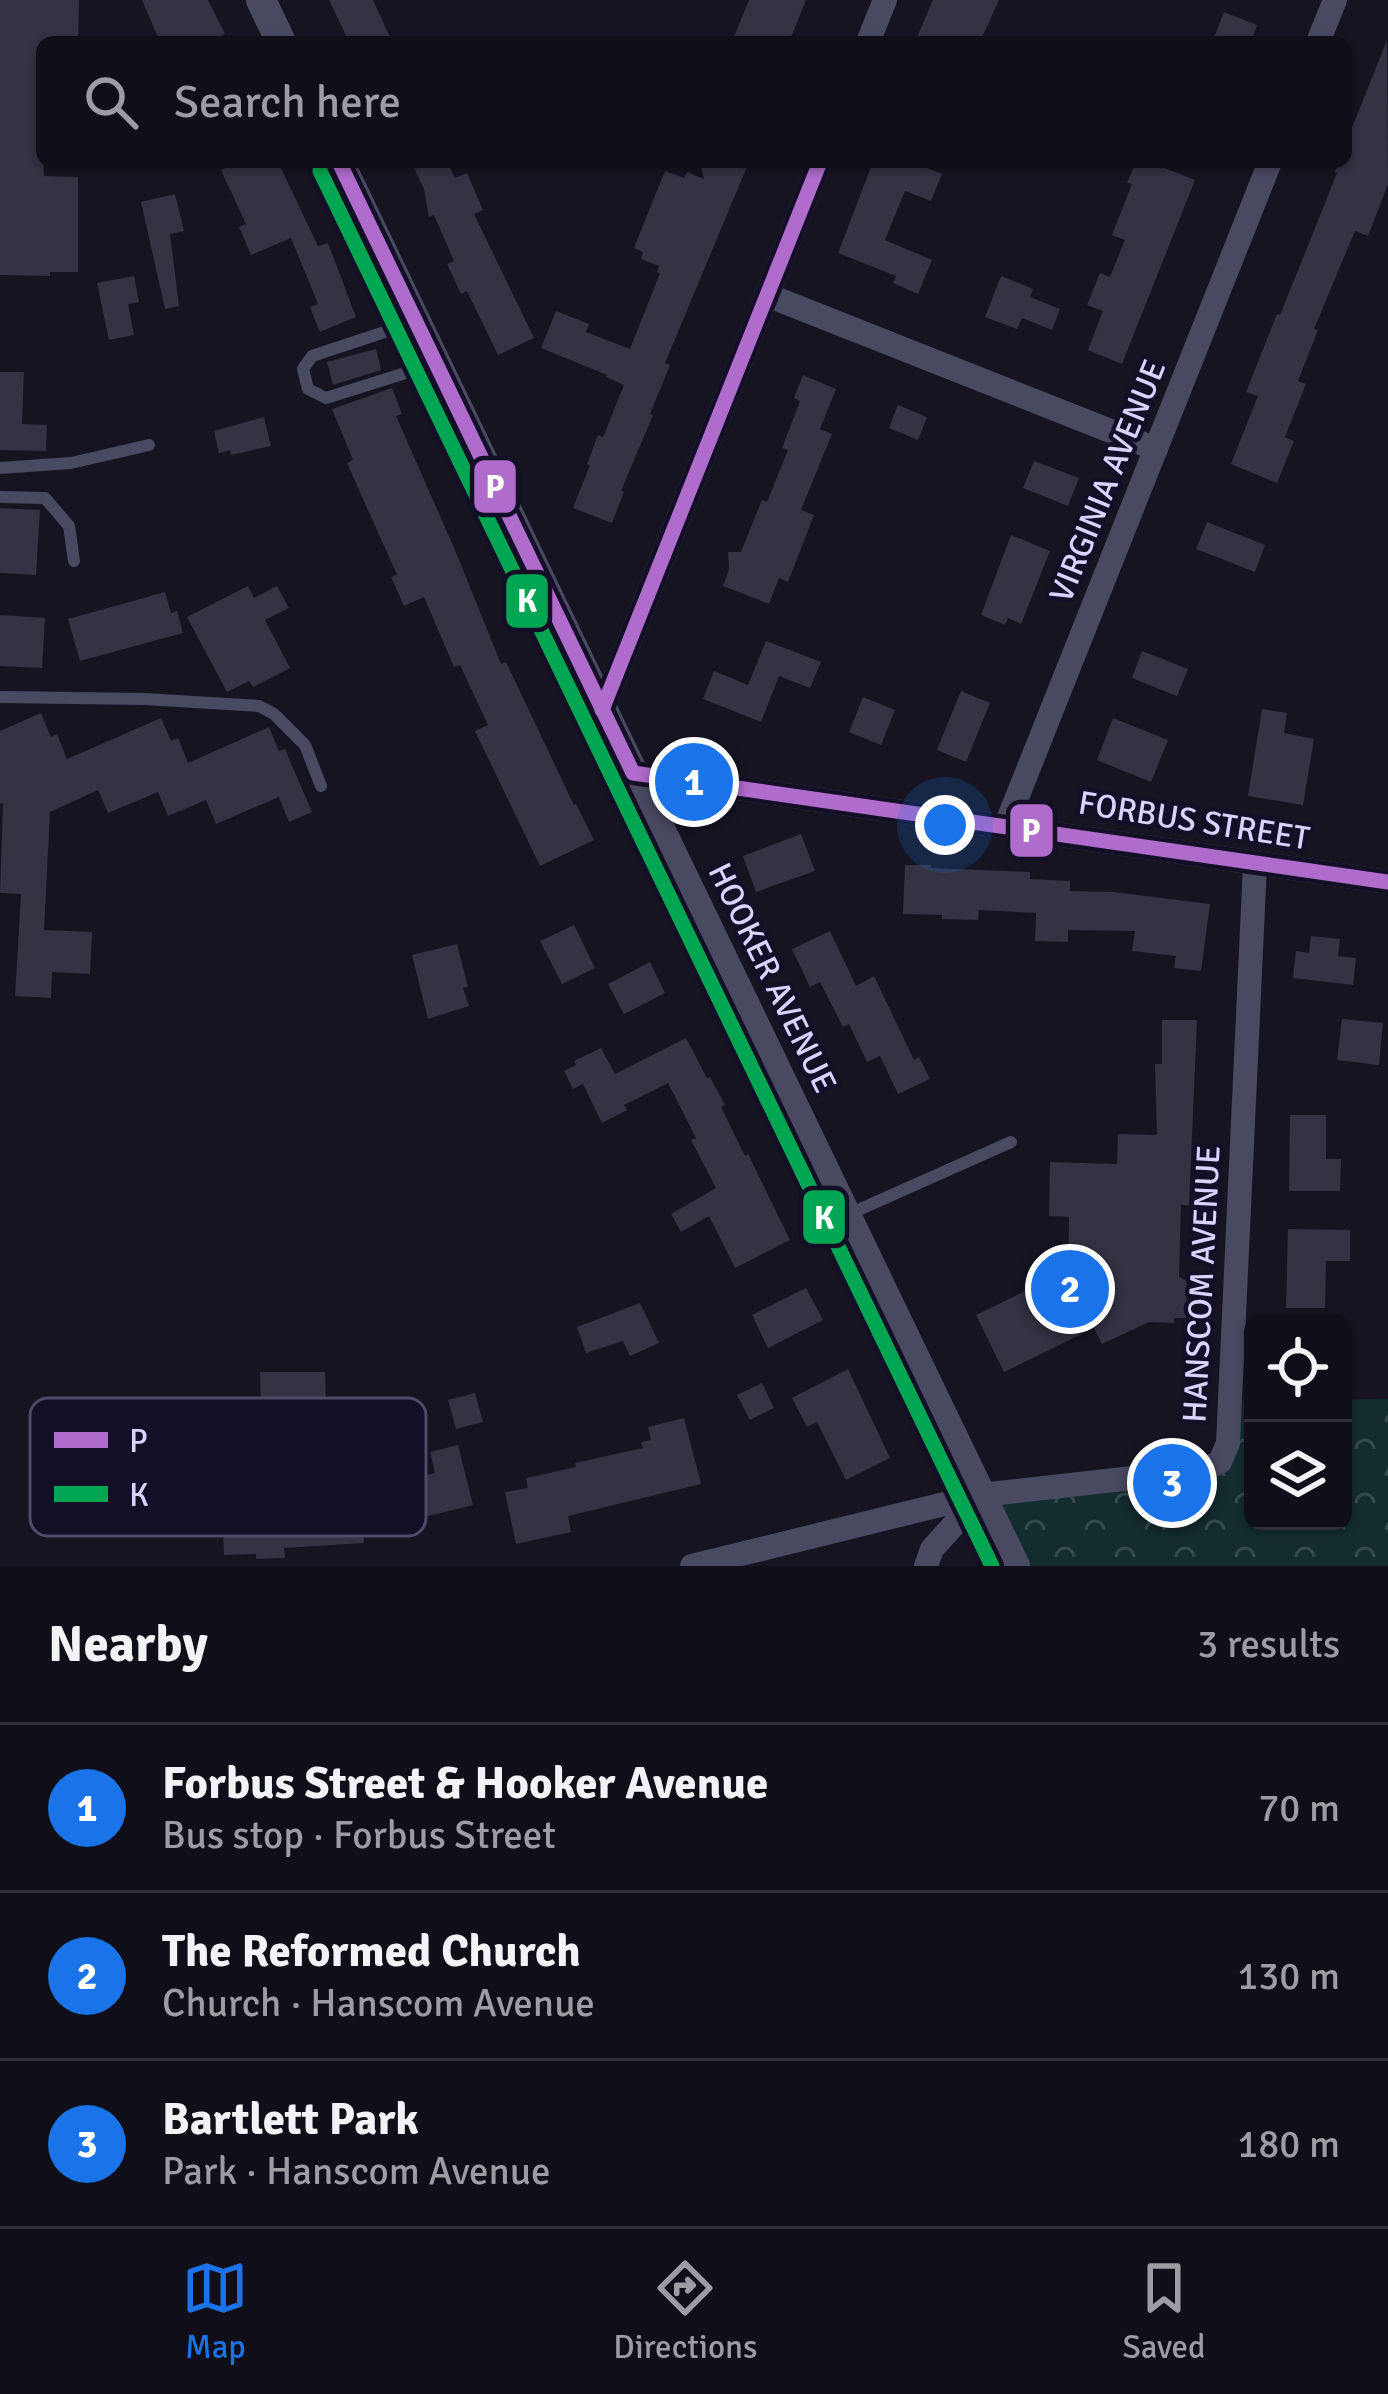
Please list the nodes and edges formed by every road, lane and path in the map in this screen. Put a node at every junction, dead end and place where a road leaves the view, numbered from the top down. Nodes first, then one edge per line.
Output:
1 (261, 0) edge
2 (885, 0) edge
3 (1332, 1) edge
4 (278, 36) edge
5 (870, 36) edge
6 (1320, 36) edge
7 (342, 168) edge
8 (818, 168) edge
9 (1268, 168) edge
10 (767, 295) junction
11 (415, 322) junction
12 (435, 364) junction
13 (149, 445) dead end
14 (1156, 449) junction
15 (0, 468) edge
16 (0, 497) edge
17 (74, 561) dead end
18 (0, 697) edge
19 (602, 710) junction
20 (633, 773) junction
21 (321, 786) dead end
22 (1006, 825) junction
23 (1255, 865) junction
24 (1388, 882) edge
25 (1011, 1142) dead end
26 (846, 1216) junction
27 (981, 1495) junction
28 (692, 1566) edge
29 (926, 1566) edge
30 (1015, 1566) edge

1 - 4 street
2 - 5 street
3 - 6 street
7 - 11 street, HOOKER AVENUE
8 - 10 street
9 - 14 street, VIRGINIA AVENUE
10 - 14 street
10 - 19 street
11 - 12 street, HOOKER AVENUE
11 - 12 lane
12 - 19 street, HOOKER AVENUE
13 - 15 lane
14 - 22 street, VIRGINIA AVENUE
16 - 17 lane
18 - 21 lane
19 - 20 street, HOOKER AVENUE
20 - 22 street, FORBUS STREET
20 - 26 street, HOOKER AVENUE
22 - 23 street, FORBUS STREET
23 - 24 street, FORBUS STREET
23 - 27 street, HANSCOM AVENUE
25 - 26 lane
26 - 27 street, HOOKER AVENUE
27 - 28 street
27 - 29 street
27 - 30 street, HOOKER AVENUE

